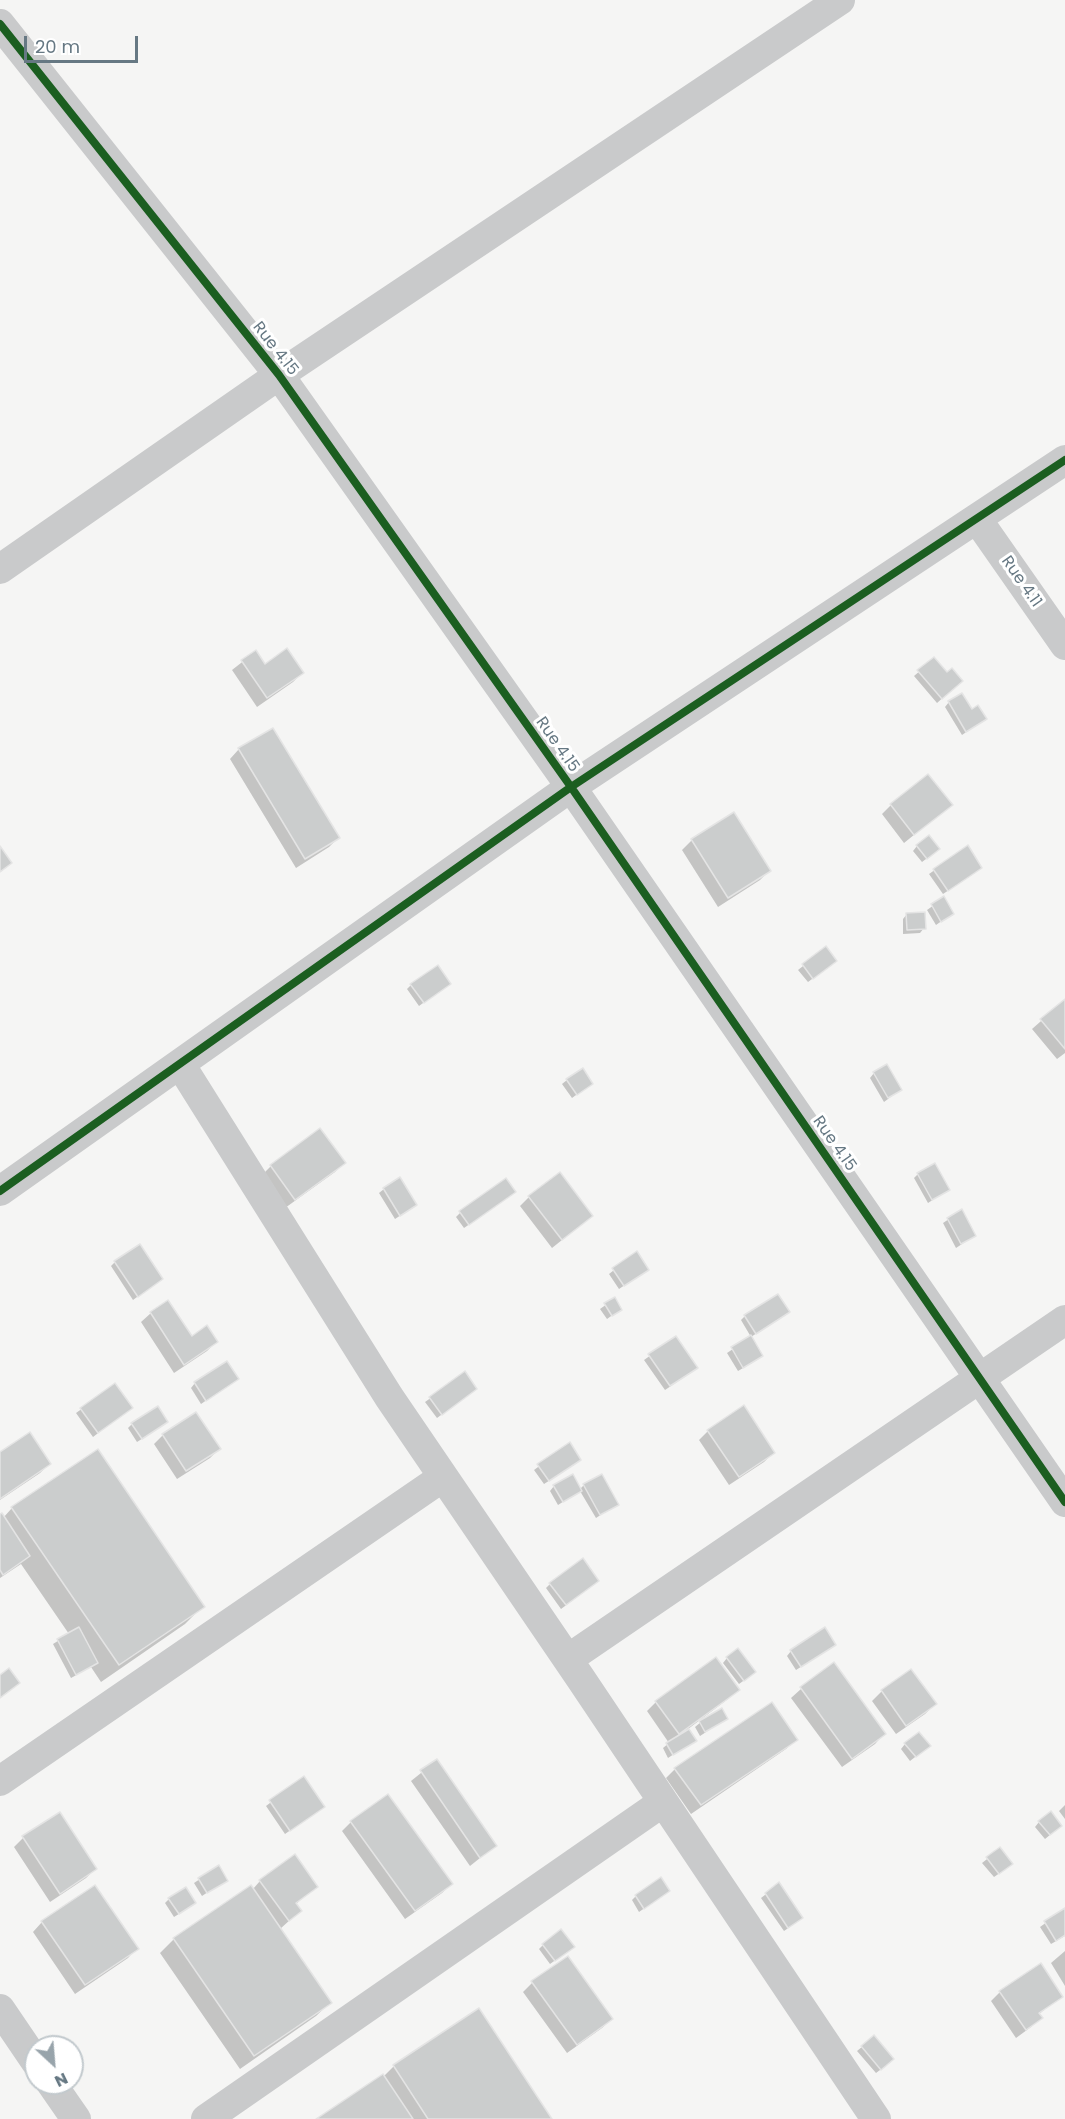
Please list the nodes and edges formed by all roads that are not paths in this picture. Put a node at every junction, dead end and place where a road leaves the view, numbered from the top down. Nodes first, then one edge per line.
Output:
1 (840, 0) edge
2 (0, 24) edge
3 (279, 375) junction
4 (1065, 460) edge
5 (977, 519) junction
6 (0, 569) edge
7 (1065, 645) edge
8 (571, 787) junction
9 (180, 1064) junction
10 (0, 1191) edge
11 (1065, 1320) edge
12 (979, 1378) junction
13 (443, 1477) junction
14 (1065, 1502) edge
15 (568, 1659) junction
16 (0, 1781) edge
17 (663, 1802) junction
18 (5, 2026) edge
19 (24, 2048) edge
20 (59, 2095) edge
21 (76, 2119) edge
22 (206, 2119) edge
23 (876, 2119) edge

1 - 3 street
2 - 3 street, Rue 4.15
3 - 6 street
3 - 8 street, Rue 4.15
4 - 5 street
5 - 7 street, Rue 4.11
5 - 8 street
8 - 9 street
8 - 12 street, Rue 4.15
9 - 10 street
9 - 13 street
11 - 12 street
12 - 14 street, Rue 4.15
12 - 15 street
13 - 15 street
13 - 16 street
15 - 17 street
17 - 22 street
17 - 23 street
18 - 19 street
20 - 21 street

